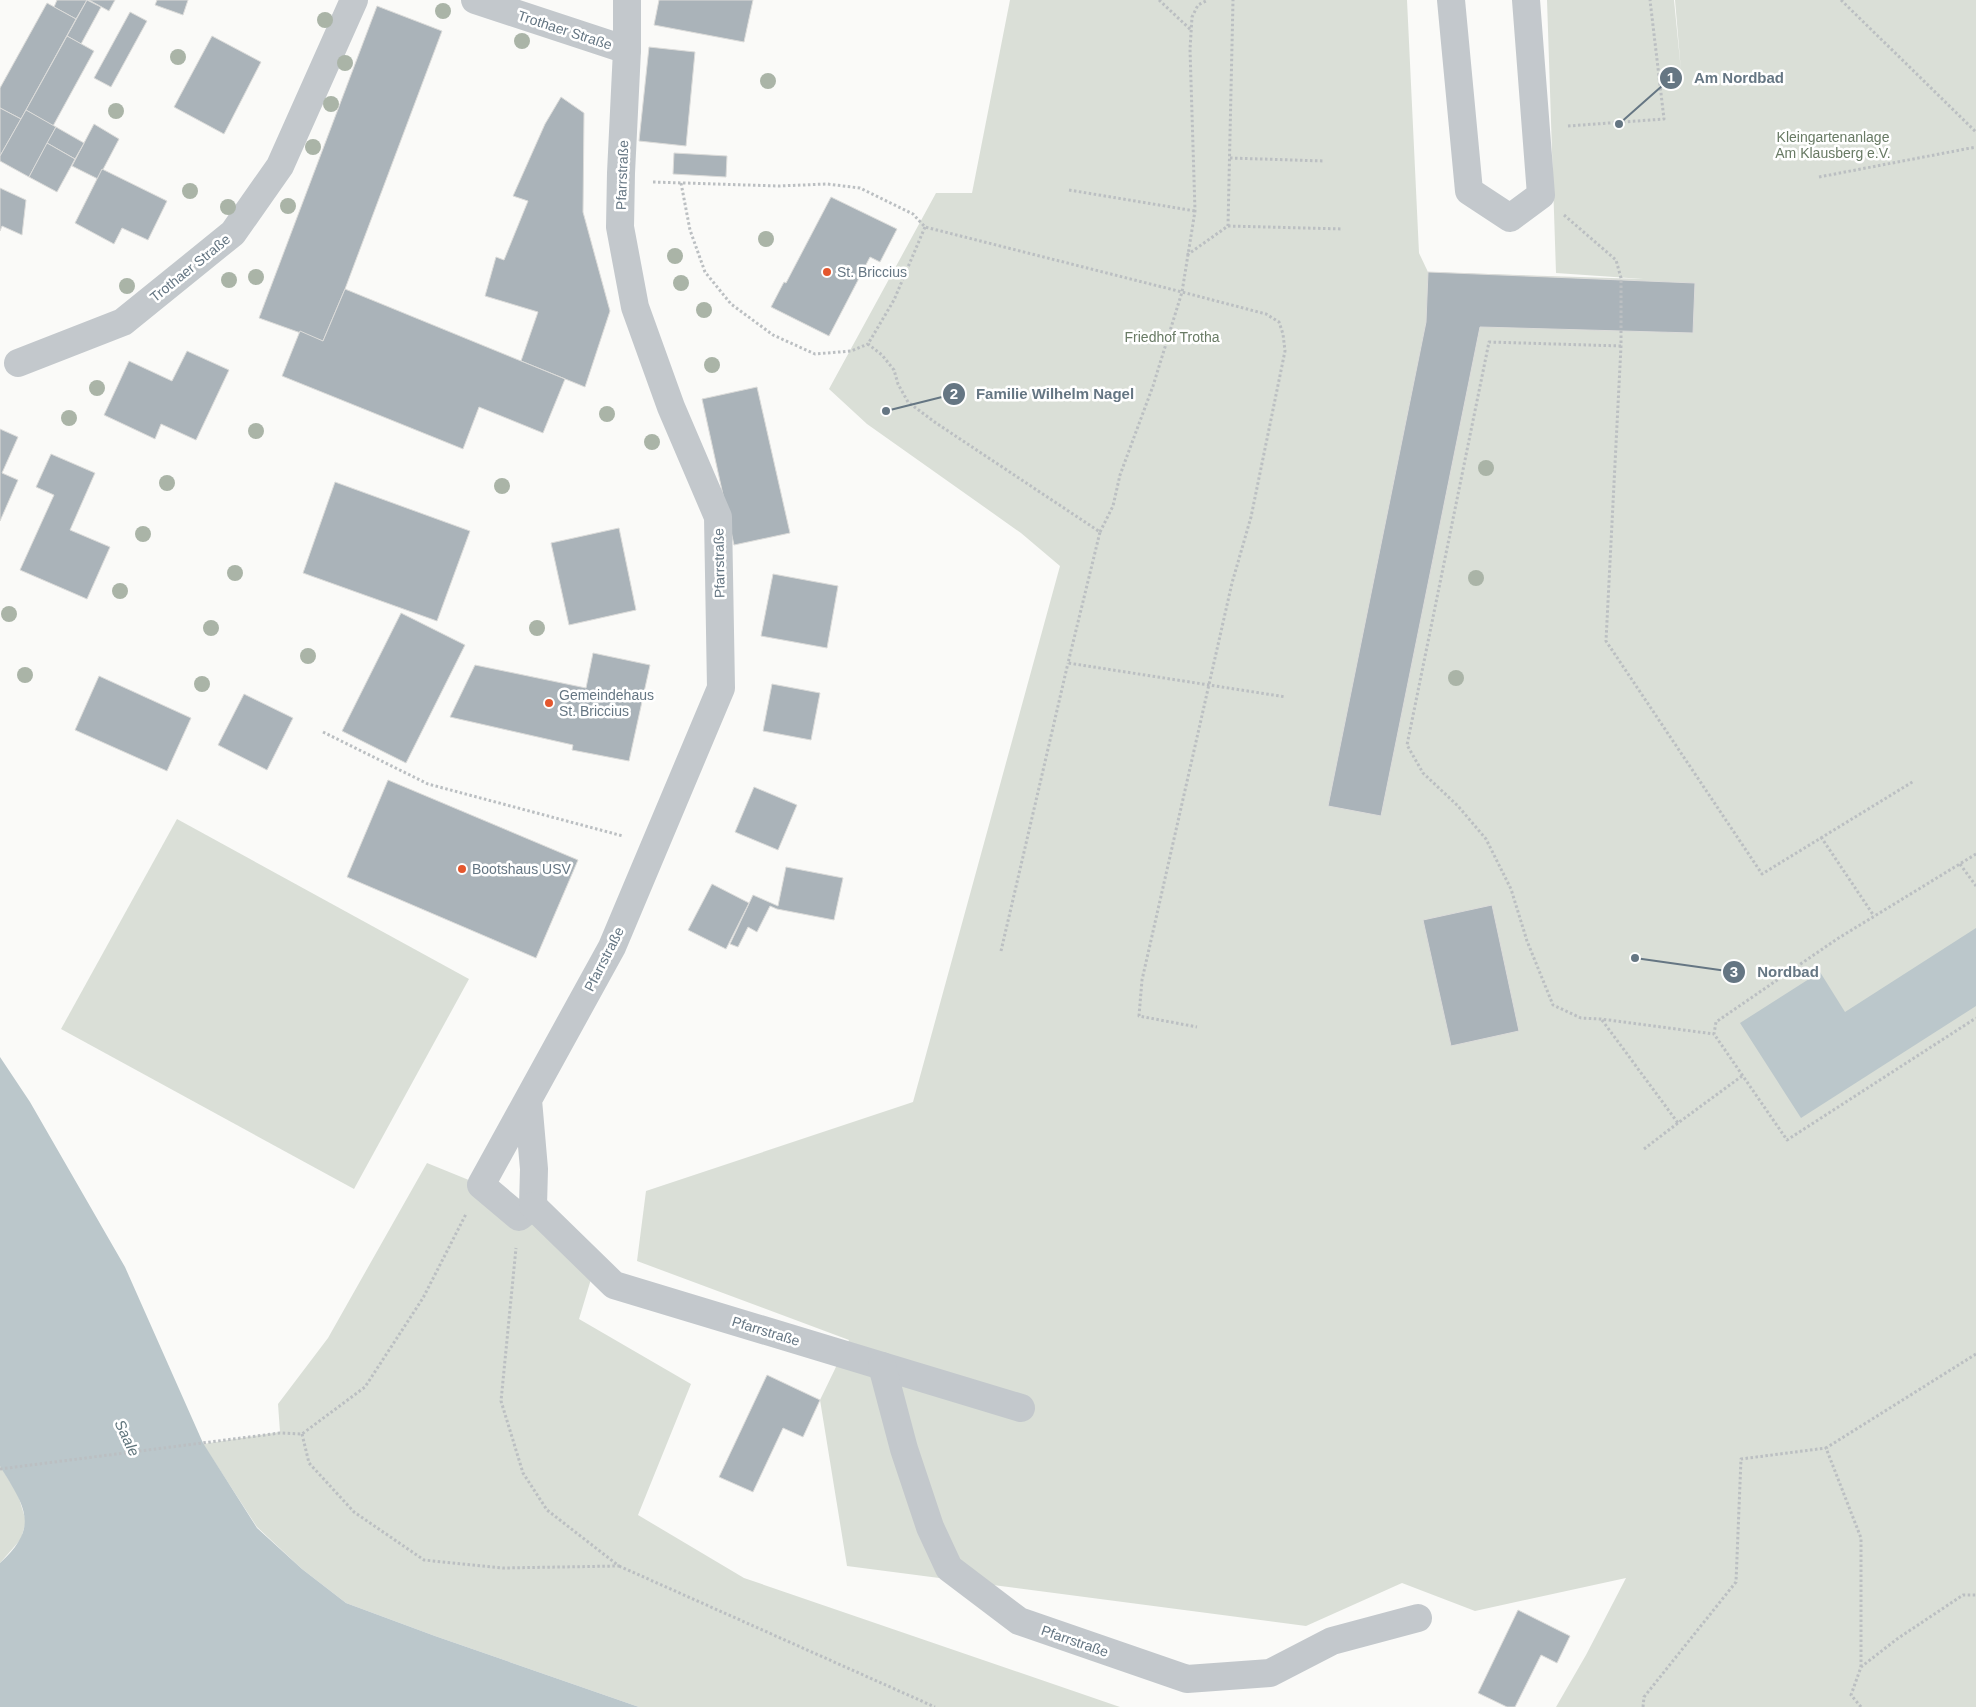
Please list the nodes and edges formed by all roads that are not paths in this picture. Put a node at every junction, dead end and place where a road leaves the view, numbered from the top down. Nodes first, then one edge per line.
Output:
1 (354, 0) edge
2 (475, 0) edge
3 (627, 0) edge
4 (1451, 0) edge
5 (1526, 0) edge
6 (627, 50) junction
7 (18, 363) dead end
8 (528, 1100) junction
9 (526, 1212) junction
10 (882, 1366) junction
11 (1020, 1408) dead end
12 (1418, 1618) dead end

1 - 7 street, Trothaer Straße
2 - 6 street, Trothaer Straße
3 - 6 street, Pfarrstraße
4 - 5 street
6 - 8 street, Pfarrstraße
8 - 9 street
8 - 9 street, Pfarrstraße
9 - 10 street, Pfarrstraße
10 - 11 street, Pfarrstraße
10 - 12 street, Pfarrstraße

